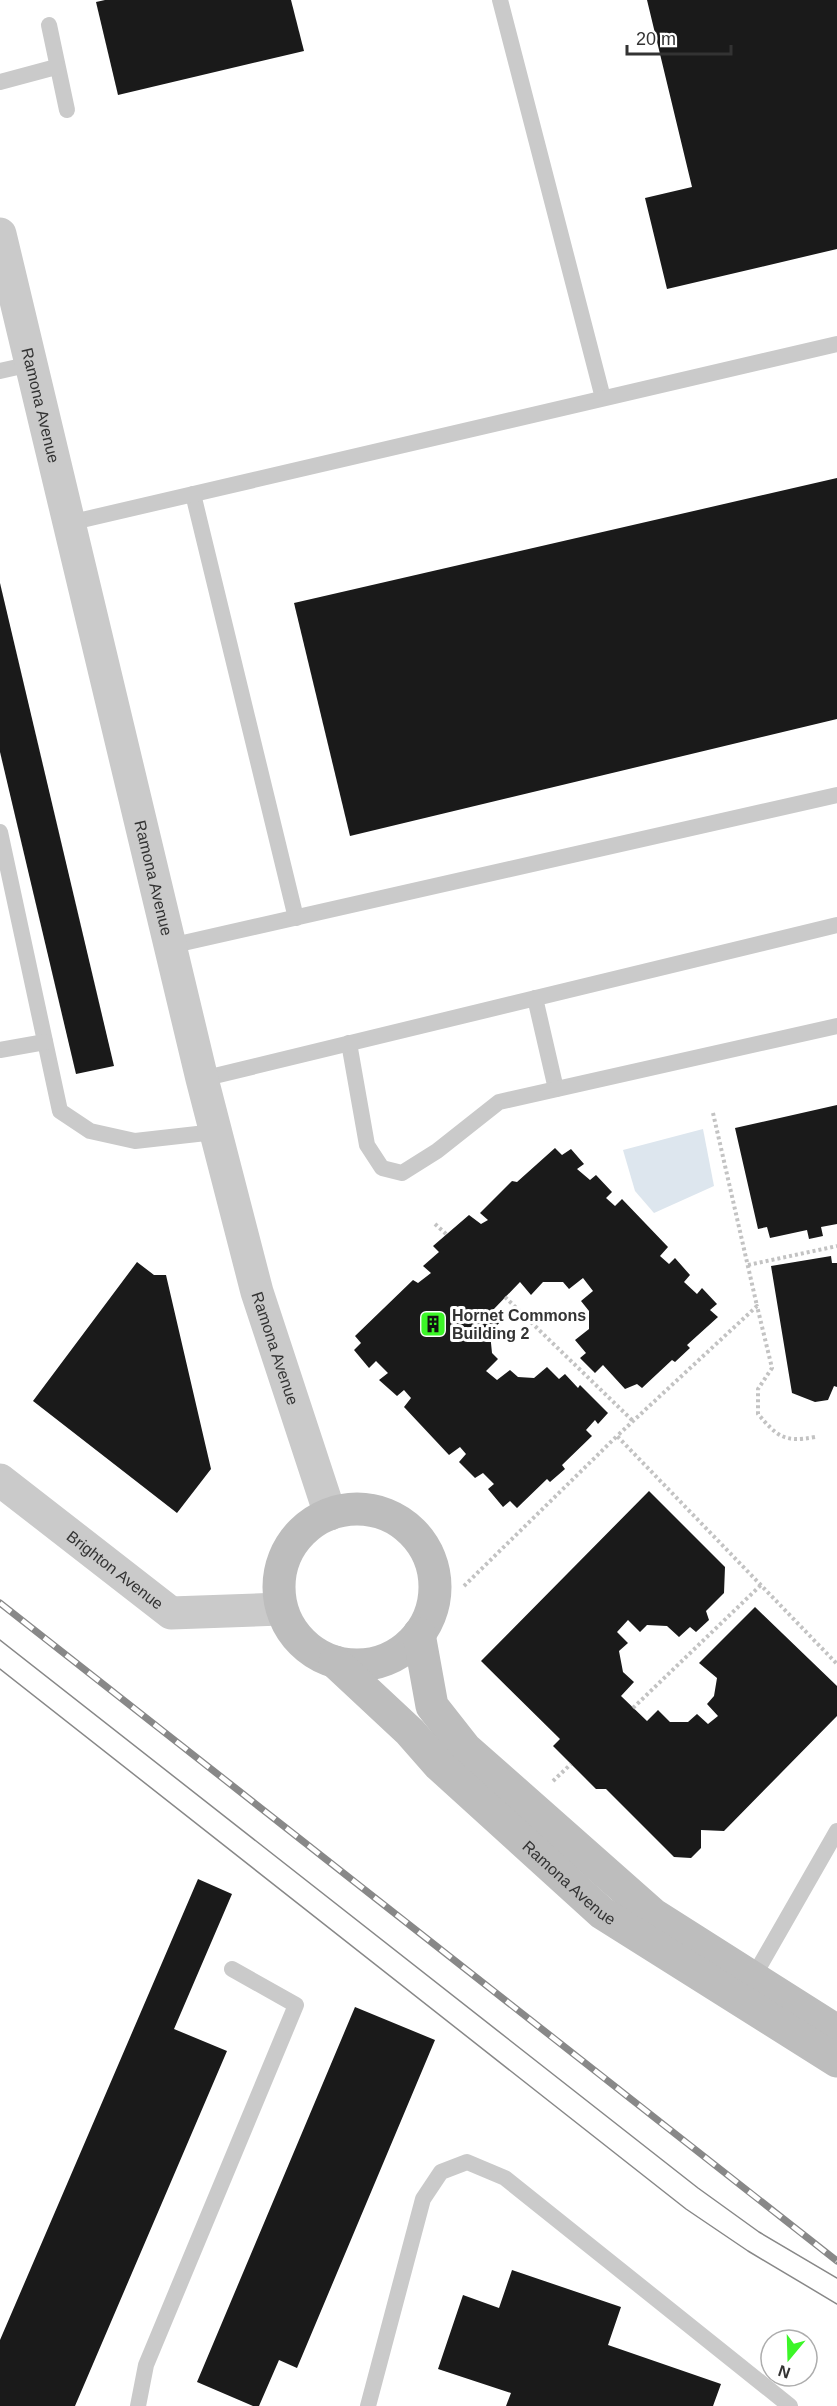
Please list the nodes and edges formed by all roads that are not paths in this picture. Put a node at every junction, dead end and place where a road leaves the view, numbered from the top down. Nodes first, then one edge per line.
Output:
1 (500, 0) edge
2 (49, 24) dead end
3 (56, 67) junction
4 (0, 82) edge
5 (67, 110) dead end
6 (0, 234) edge
7 (837, 344) edge
8 (15, 367) edge
9 (603, 398) junction
10 (194, 494) junction
11 (69, 523) junction
12 (837, 795) edge
13 (0, 832) edge
14 (296, 918) junction
15 (837, 925) edge
16 (170, 946) junction
17 (535, 998) junction
18 (837, 1026) edge
19 (45, 1042) junction
20 (349, 1043) junction
21 (0, 1050) edge
22 (202, 1079) junction
23 (556, 1089) junction
24 (215, 1132) junction
25 (0, 1480) edge
26 (330, 1514) junction
27 (281, 1609) junction
28 (419, 1634) junction
29 (335, 1662) junction
30 (837, 1831) edge
31 (232, 1969) dead end
32 (745, 1990) junction
33 (837, 2031) edge
34 (837, 2061) edge
35 (138, 2406) edge
36 (368, 2406) edge
37 (790, 2406) edge

1 - 9 lane
2 - 3 lane
3 - 4 lane
3 - 5 lane
6 - 8 street, Ramona Avenue
7 - 9 lane
8 - 11 street, Ramona Avenue
9 - 10 lane
10 - 11 lane
10 - 14 lane
11 - 16 street, Ramona Avenue
12 - 14 lane
13 - 19 lane
14 - 16 lane
15 - 17 lane
16 - 22 street, Ramona Avenue
17 - 20 lane
17 - 23 lane
18 - 23 lane
19 - 21 lane
19 - 24 lane
20 - 22 lane
20 - 23 lane
22 - 24 street, Ramona Avenue
24 - 26 street, Ramona Avenue
25 - 27 street, Brighton Avenue
26 - 27 main road, Ramona Avenue
26 - 28 main road, Ramona Avenue
27 - 29 main road, Ramona Avenue
28 - 29 main road, Ramona Avenue
28 - 32 main road, Ramona Avenue
29 - 32 main road, Ramona Avenue
30 - 32 lane
31 - 35 lane
32 - 33 main road, Ramona Avenue
32 - 34 main road, Ramona Avenue
36 - 37 lane

